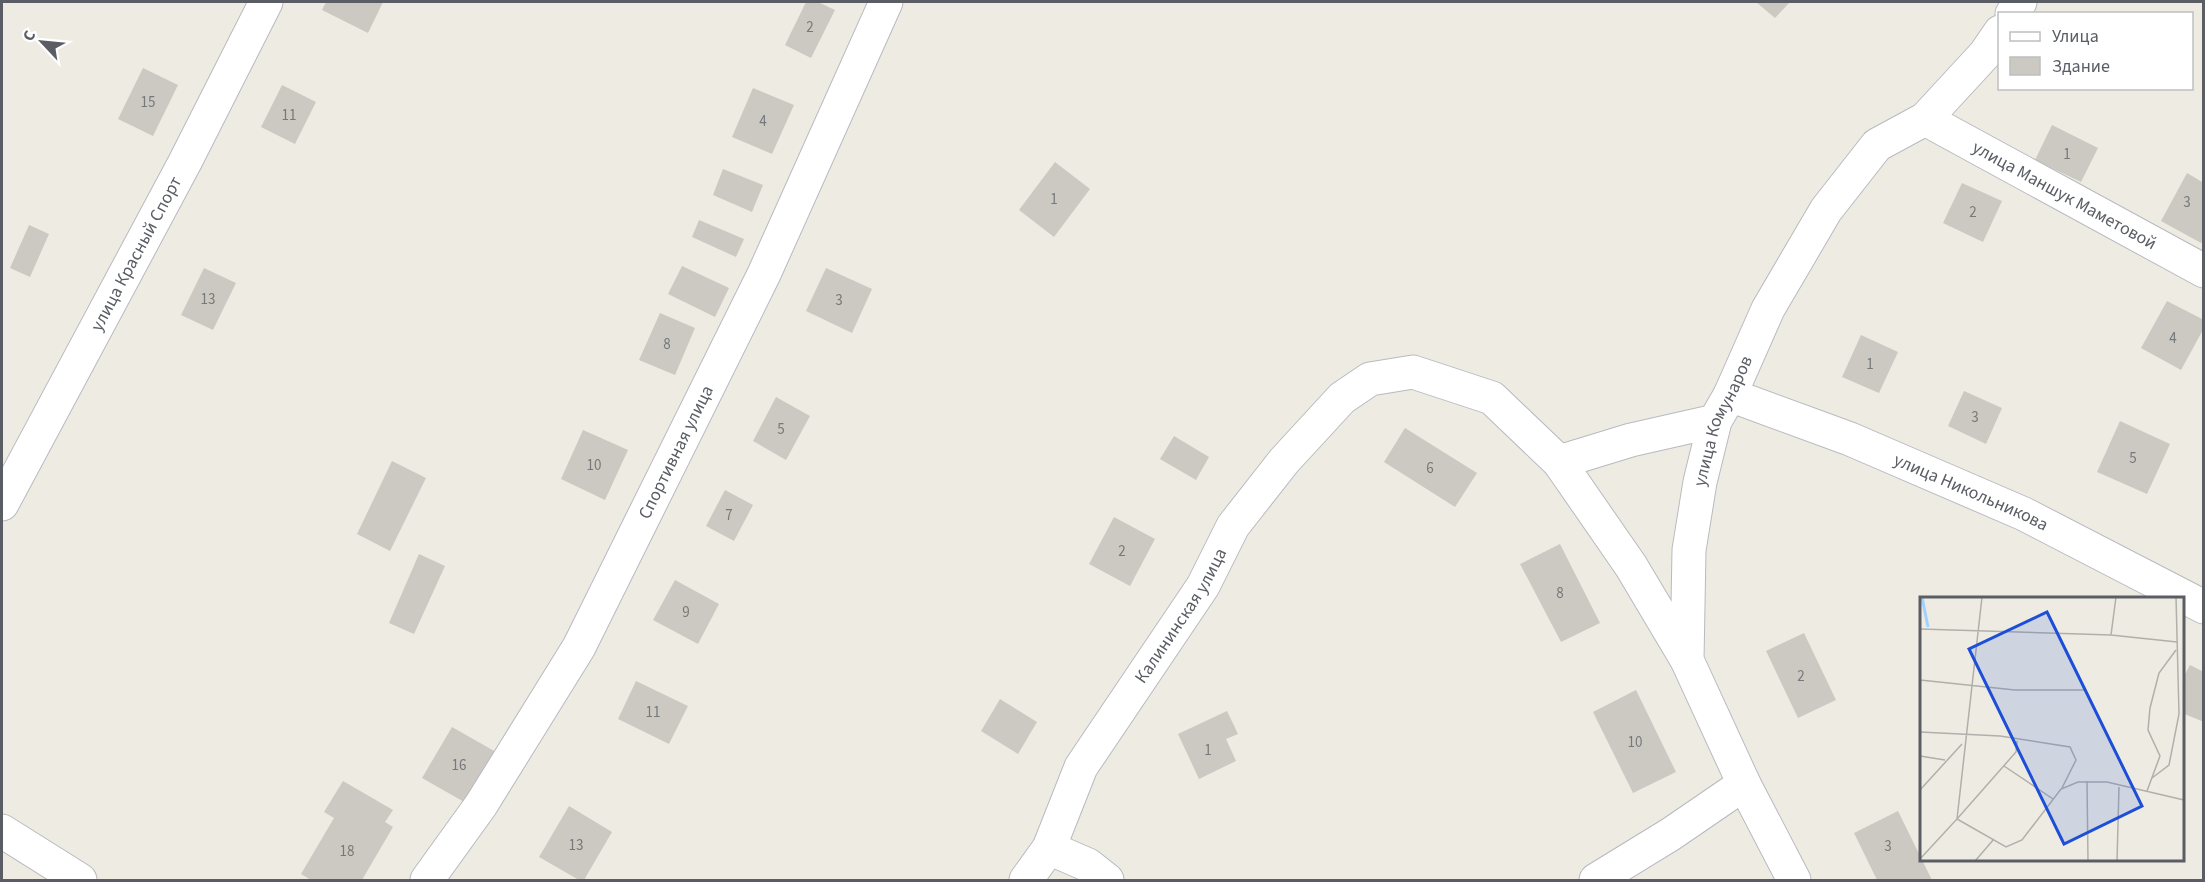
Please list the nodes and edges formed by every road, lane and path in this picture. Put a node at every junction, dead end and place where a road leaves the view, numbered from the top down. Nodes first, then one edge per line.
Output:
1 (266, 2) edge
2 (886, 2) edge
3 (1998, 35) edge
4 (1925, 119) junction
5 (2204, 271) edge
6 (1723, 408) junction
7 (1559, 462) junction
8 (2, 504) edge
9 (2204, 607) edge
10 (1687, 660) junction
11 (1744, 783) junction
12 (2, 831) edge
13 (1049, 848) junction
14 (80, 880) edge
15 (427, 880) edge
16 (1026, 880) edge
17 (1107, 880) edge
18 (1596, 880) edge
19 (1794, 880) edge

1 - 8 street, улица Красный Спорт
2 - 15 street, Спортивная улица
3 - 4 street, улица Комунаров
4 - 5 street, улица Маншук Маметовой
4 - 6 street, улица Комунаров
6 - 7 street
6 - 9 street, улица Никольникова
6 - 10 street, улица Комунаров
7 - 10 street
7 - 13 street, Калининская улица
10 - 11 street, улица Комунаров
11 - 18 street
11 - 19 street, улица Комунаров
12 - 14 street
13 - 16 street, Калининская улица
13 - 17 street

